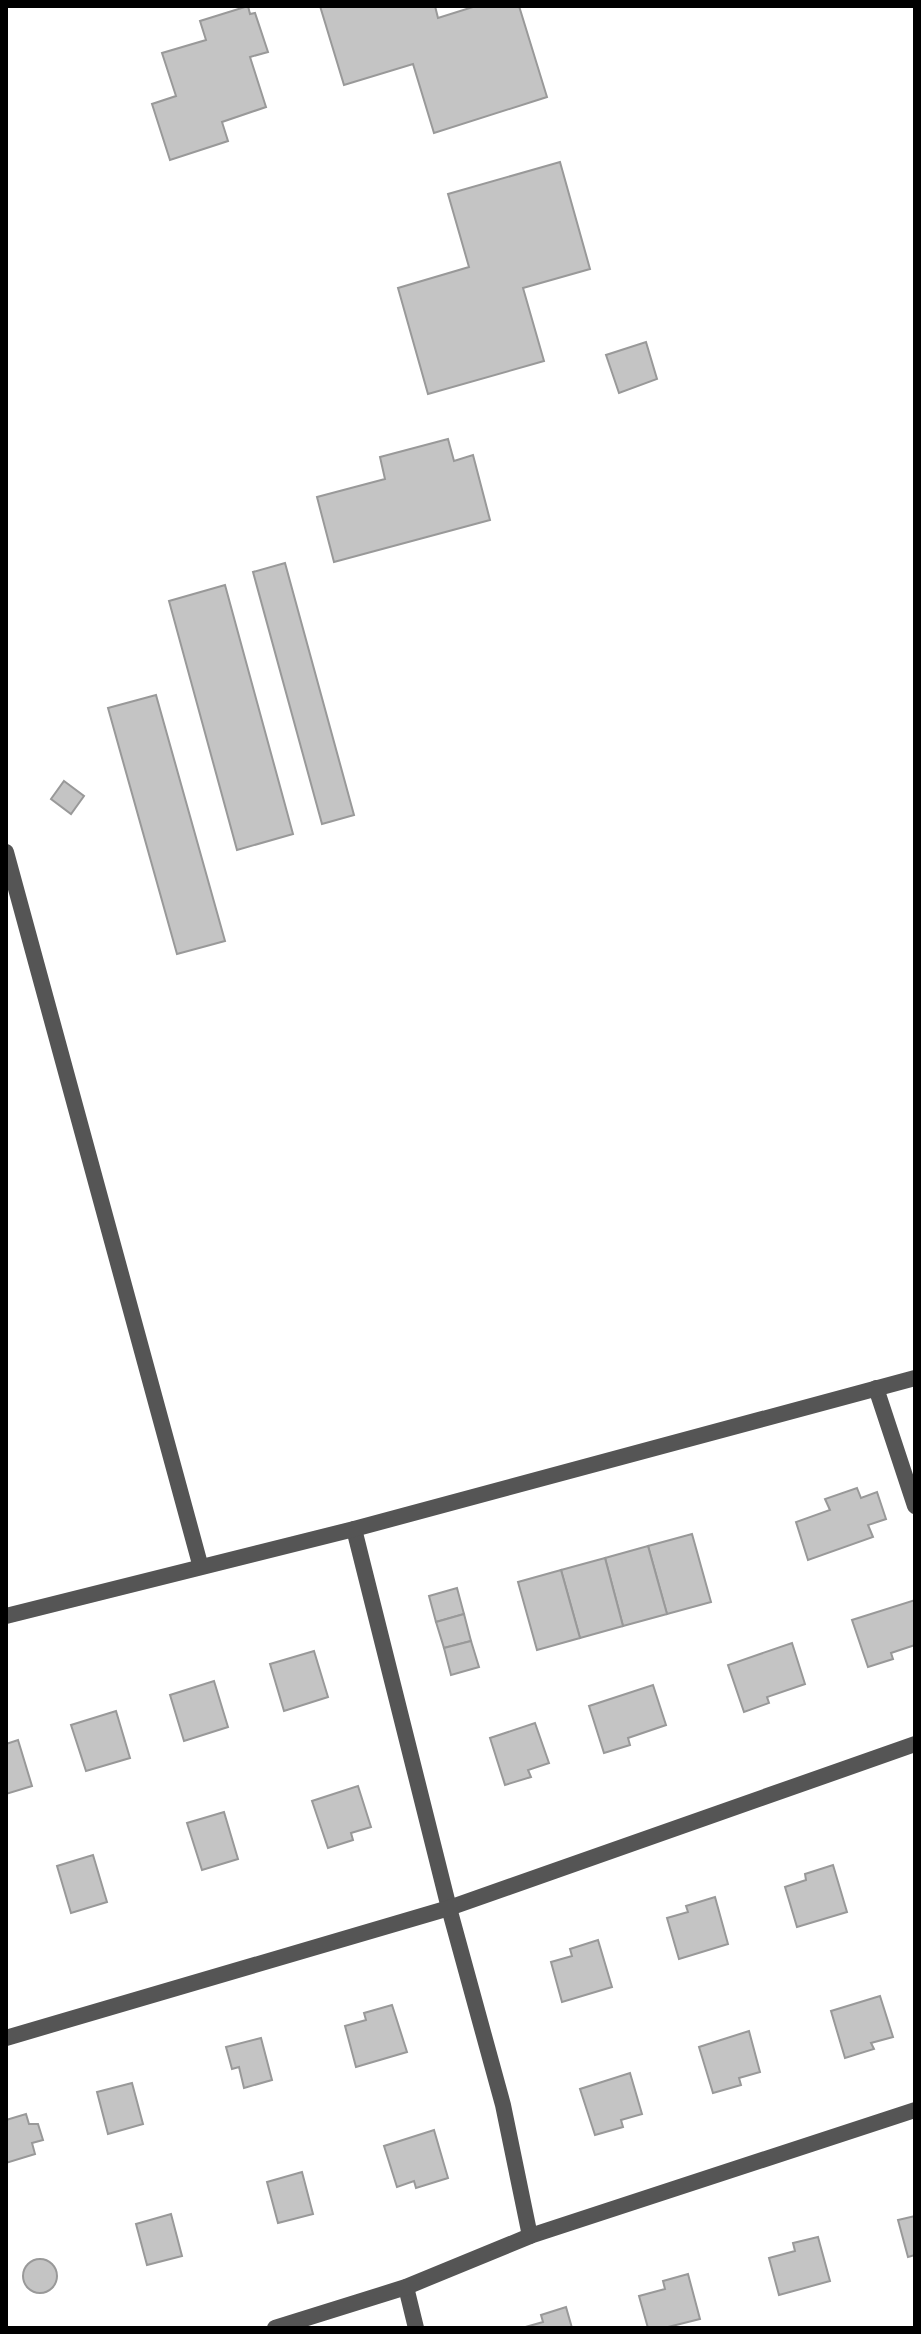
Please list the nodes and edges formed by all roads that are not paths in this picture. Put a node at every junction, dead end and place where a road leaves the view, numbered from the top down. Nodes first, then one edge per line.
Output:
1 (6, 852) edge
2 (9, 873) edge
3 (915, 1378) edge
4 (876, 1388) junction
5 (915, 1506) edge
6 (354, 1529) junction
7 (200, 1564) junction
8 (6, 1616) edge
9 (915, 1744) edge
10 (449, 1908) junction
11 (6, 2038) edge
12 (915, 2110) edge
13 (530, 2236) junction
14 (406, 2287) junction
15 (275, 2328) edge
16 (416, 2328) edge

1 - 2 street
2 - 7 street
3 - 4 street
4 - 5 street
4 - 6 street
6 - 7 street
6 - 10 street
7 - 8 street
9 - 10 street
10 - 11 street
10 - 13 street
12 - 13 street
13 - 14 street
14 - 15 street
14 - 16 street

